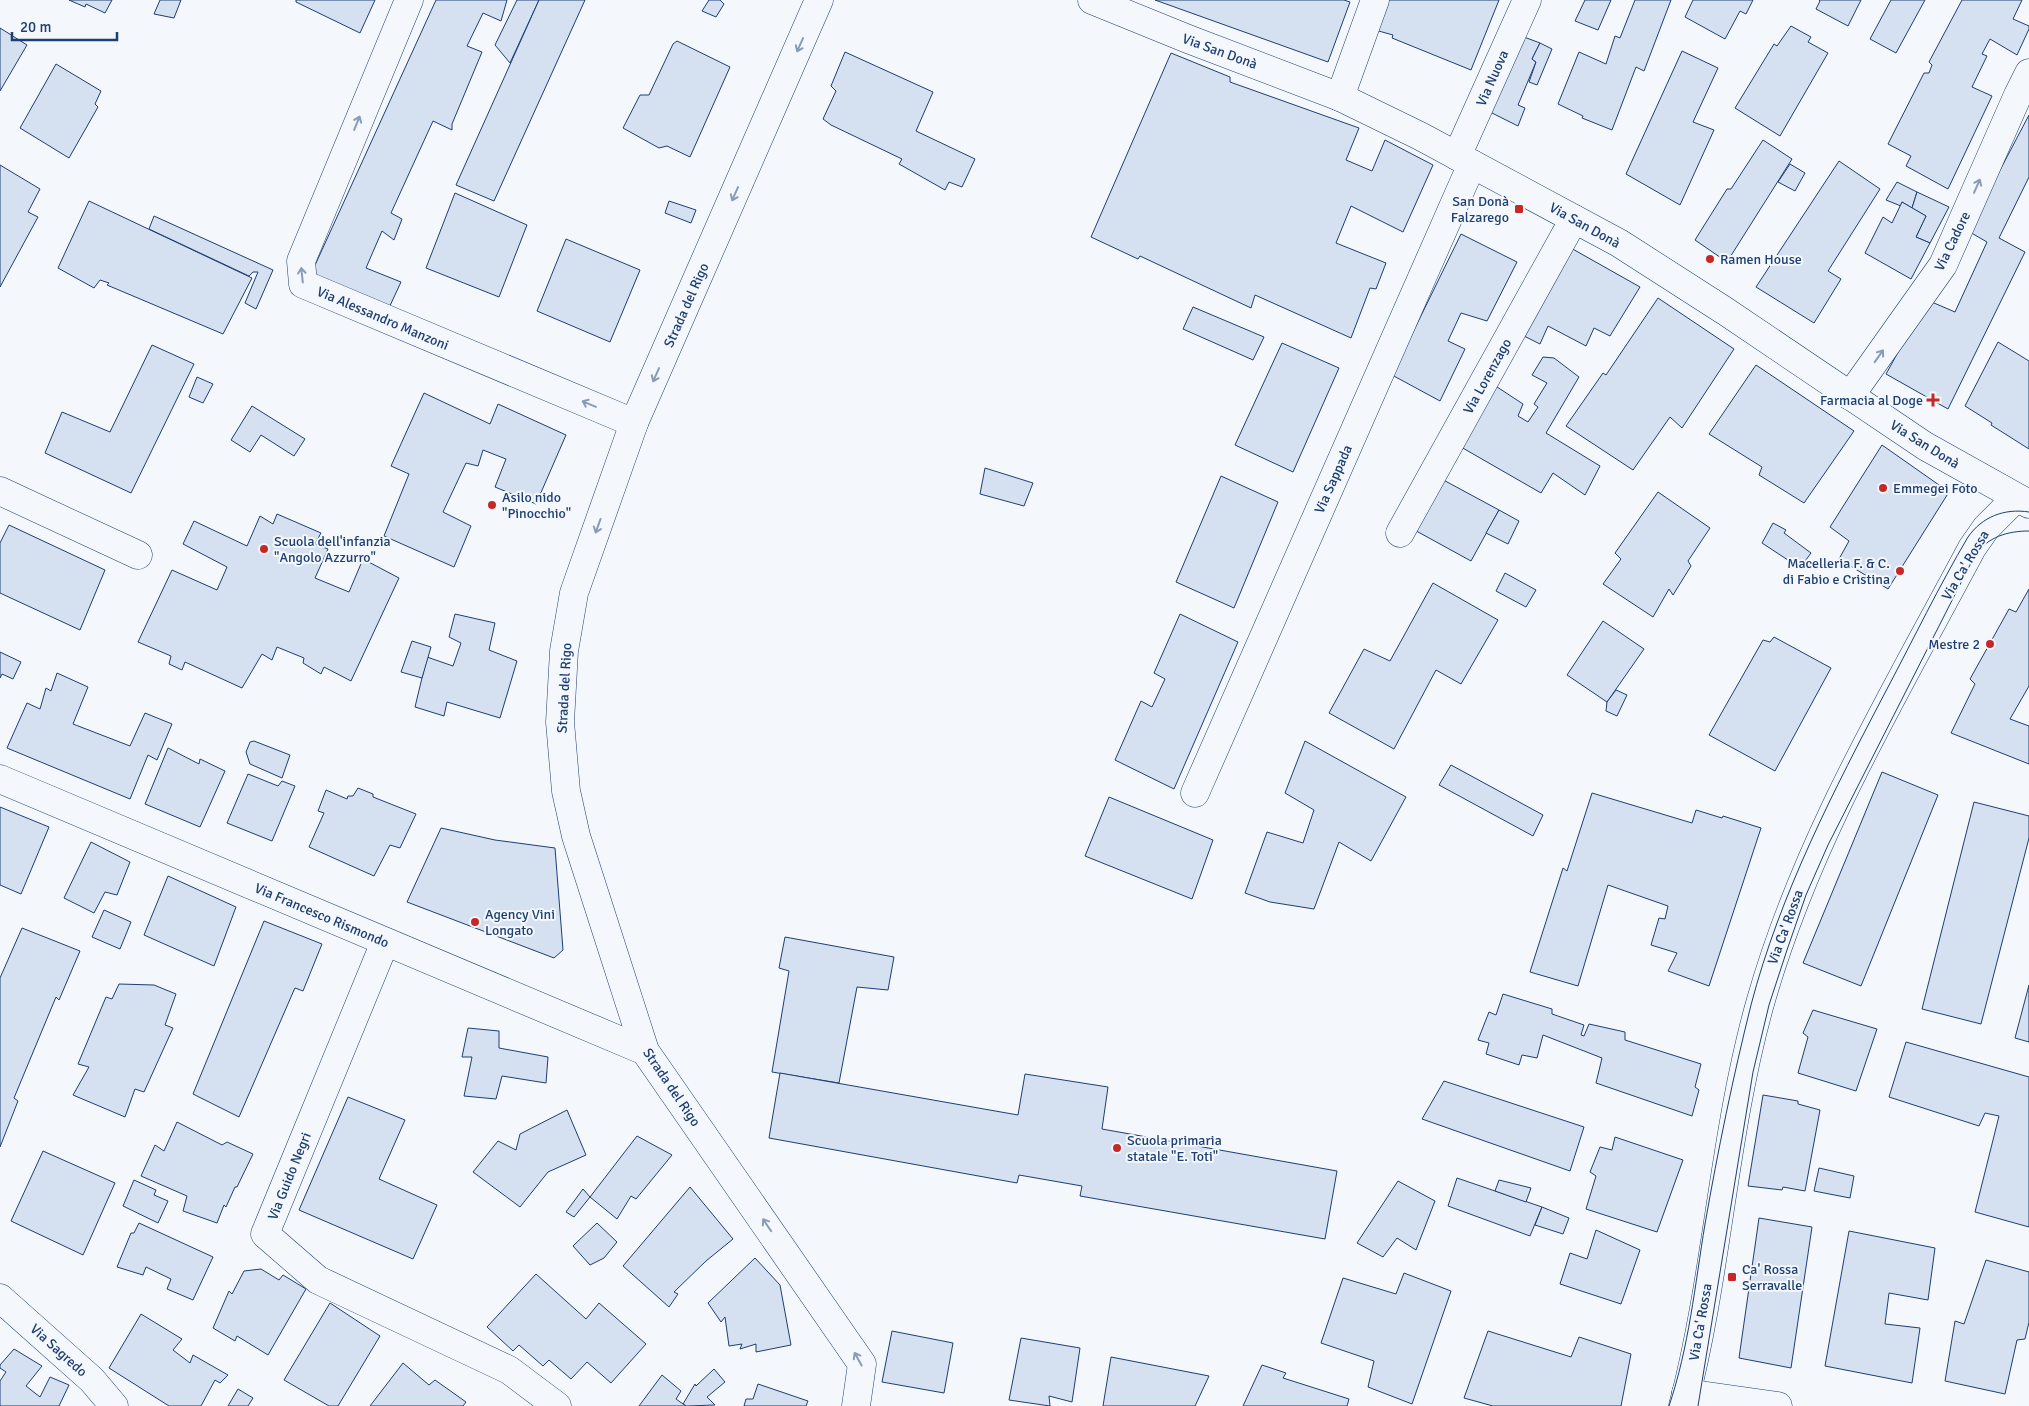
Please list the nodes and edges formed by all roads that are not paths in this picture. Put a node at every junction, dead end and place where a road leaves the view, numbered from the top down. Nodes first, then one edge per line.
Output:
1 (409, 0) edge
2 (819, 0) edge
3 (1375, 0) edge
4 (1527, 0) edge
5 (1103, 2) edge
6 (2029, 73) edge
7 (1340, 97) junction
8 (1465, 160) junction
9 (1574, 219) junction
10 (1850, 396) junction
11 (634, 423) junction
12 (0, 491) edge
13 (2023, 501) edge
14 (1400, 533) dead end
15 (138, 555) dead end
16 (0, 779) edge
17 (1195, 793) dead end
18 (385, 942) junction
19 (645, 1051) junction
20 (0, 1298) edge
21 (1685, 1400) edge
22 (114, 1406) edge
23 (557, 1406) edge
24 (856, 1406) edge
25 (1778, 1406) edge

11 -> 1 street, Via Alessandro Manzoni
2 -> 11 street, Strada del Rigo
3 - 7 street
4 - 8 street, Via Nuova
5 - 7 street, Via San Donà
10 -> 6 street, Via Cadore
7 - 8 street, Via San Donà
8 - 9 street, Via San Donà
8 - 17 street, Via Sappada
9 - 10 street, Via San Donà
9 - 14 street, Via Lorenzago
10 - 13 street, Via San Donà
11 -> 19 street, Strada del Rigo
12 - 15 street
13 - 21 street, Via Ca' Rossa
16 - 18 street, Via Francesco Rismondo
18 - 19 street, Via Francesco Rismondo
18 - 23 street, Via Guido Negri
24 -> 19 street, Strada del Rigo
20 - 22 street, Via Sagredo
21 - 25 street

